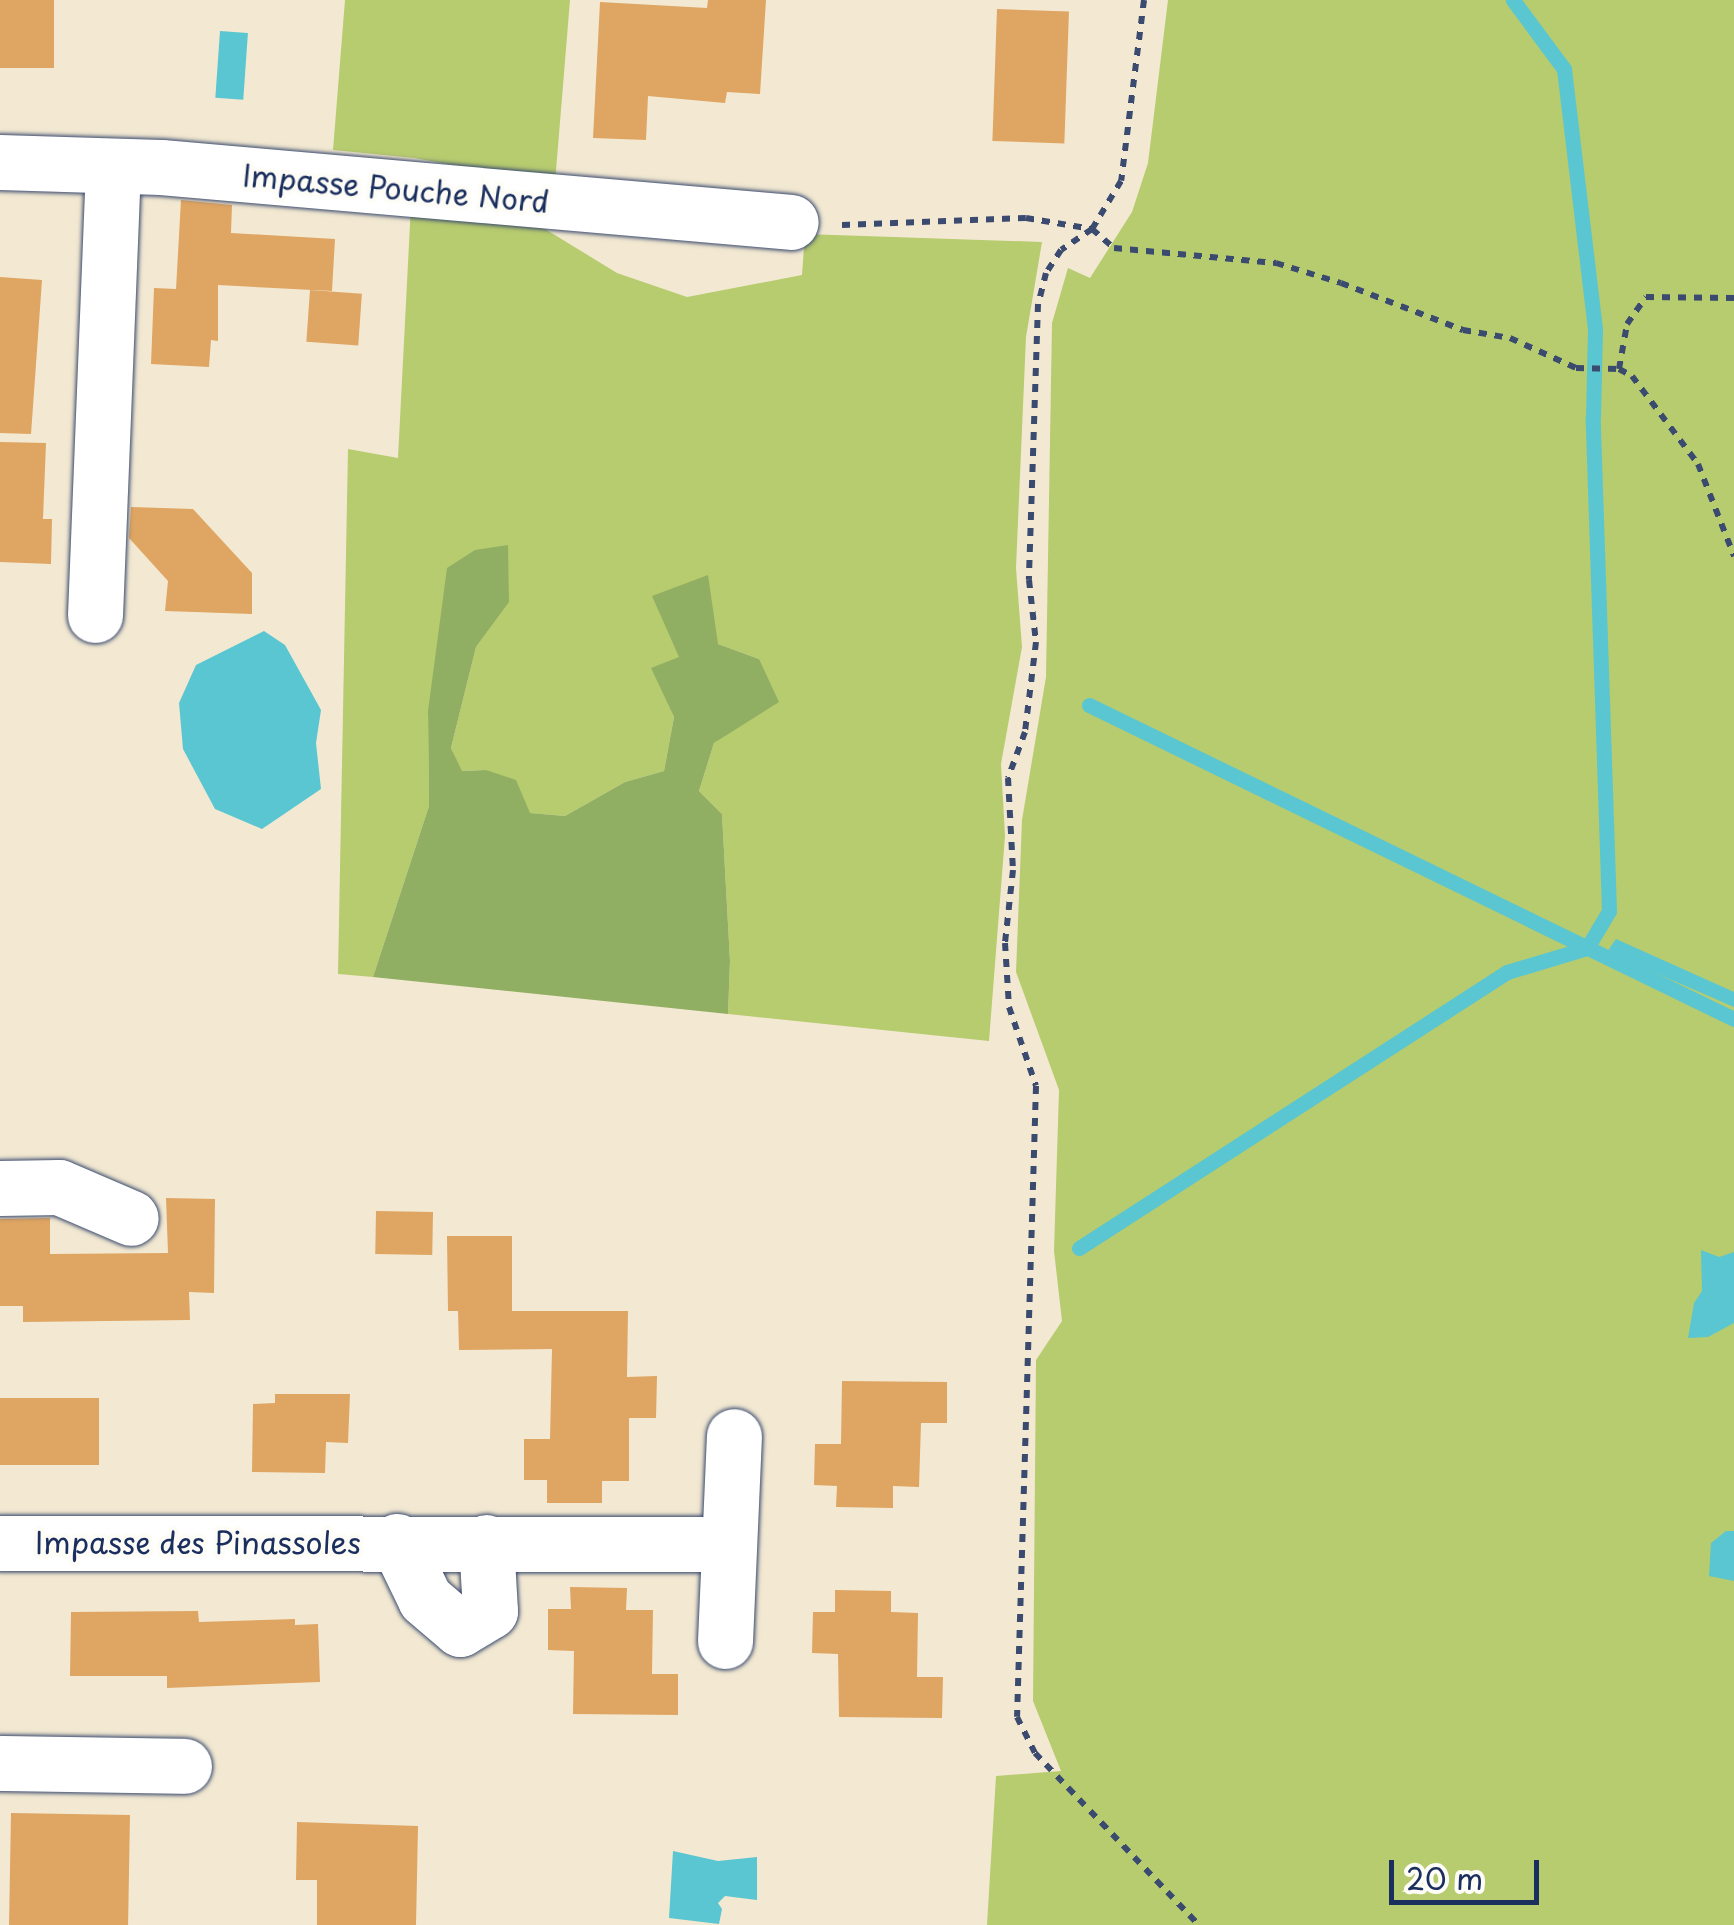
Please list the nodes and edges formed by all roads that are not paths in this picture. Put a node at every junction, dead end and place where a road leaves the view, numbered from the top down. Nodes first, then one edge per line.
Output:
1 (0, 162) edge
2 (112, 166) junction
3 (791, 222) road end
4 (95, 615) dead end
5 (0, 1188) edge
6 (130, 1218) dead end
7 (734, 1436) dead end
8 (396, 1541) junction
9 (486, 1542) junction
10 (0, 1544) edge
11 (729, 1544) junction
12 (725, 1641) dead end
13 (0, 1763) edge
14 (184, 1766) dead end

1 - 2 street, Impasse Pouche Nord
2 - 3 street, Impasse Pouche Nord
2 - 4 street
5 - 6 street
7 - 11 street
8 - 9 street, Impasse des Pinassoles
8 - 9 street, Impasse des Pinassoles
8 - 10 street, Impasse des Pinassoles
9 - 11 street, Impasse des Pinassoles
11 - 12 street
13 - 14 street

